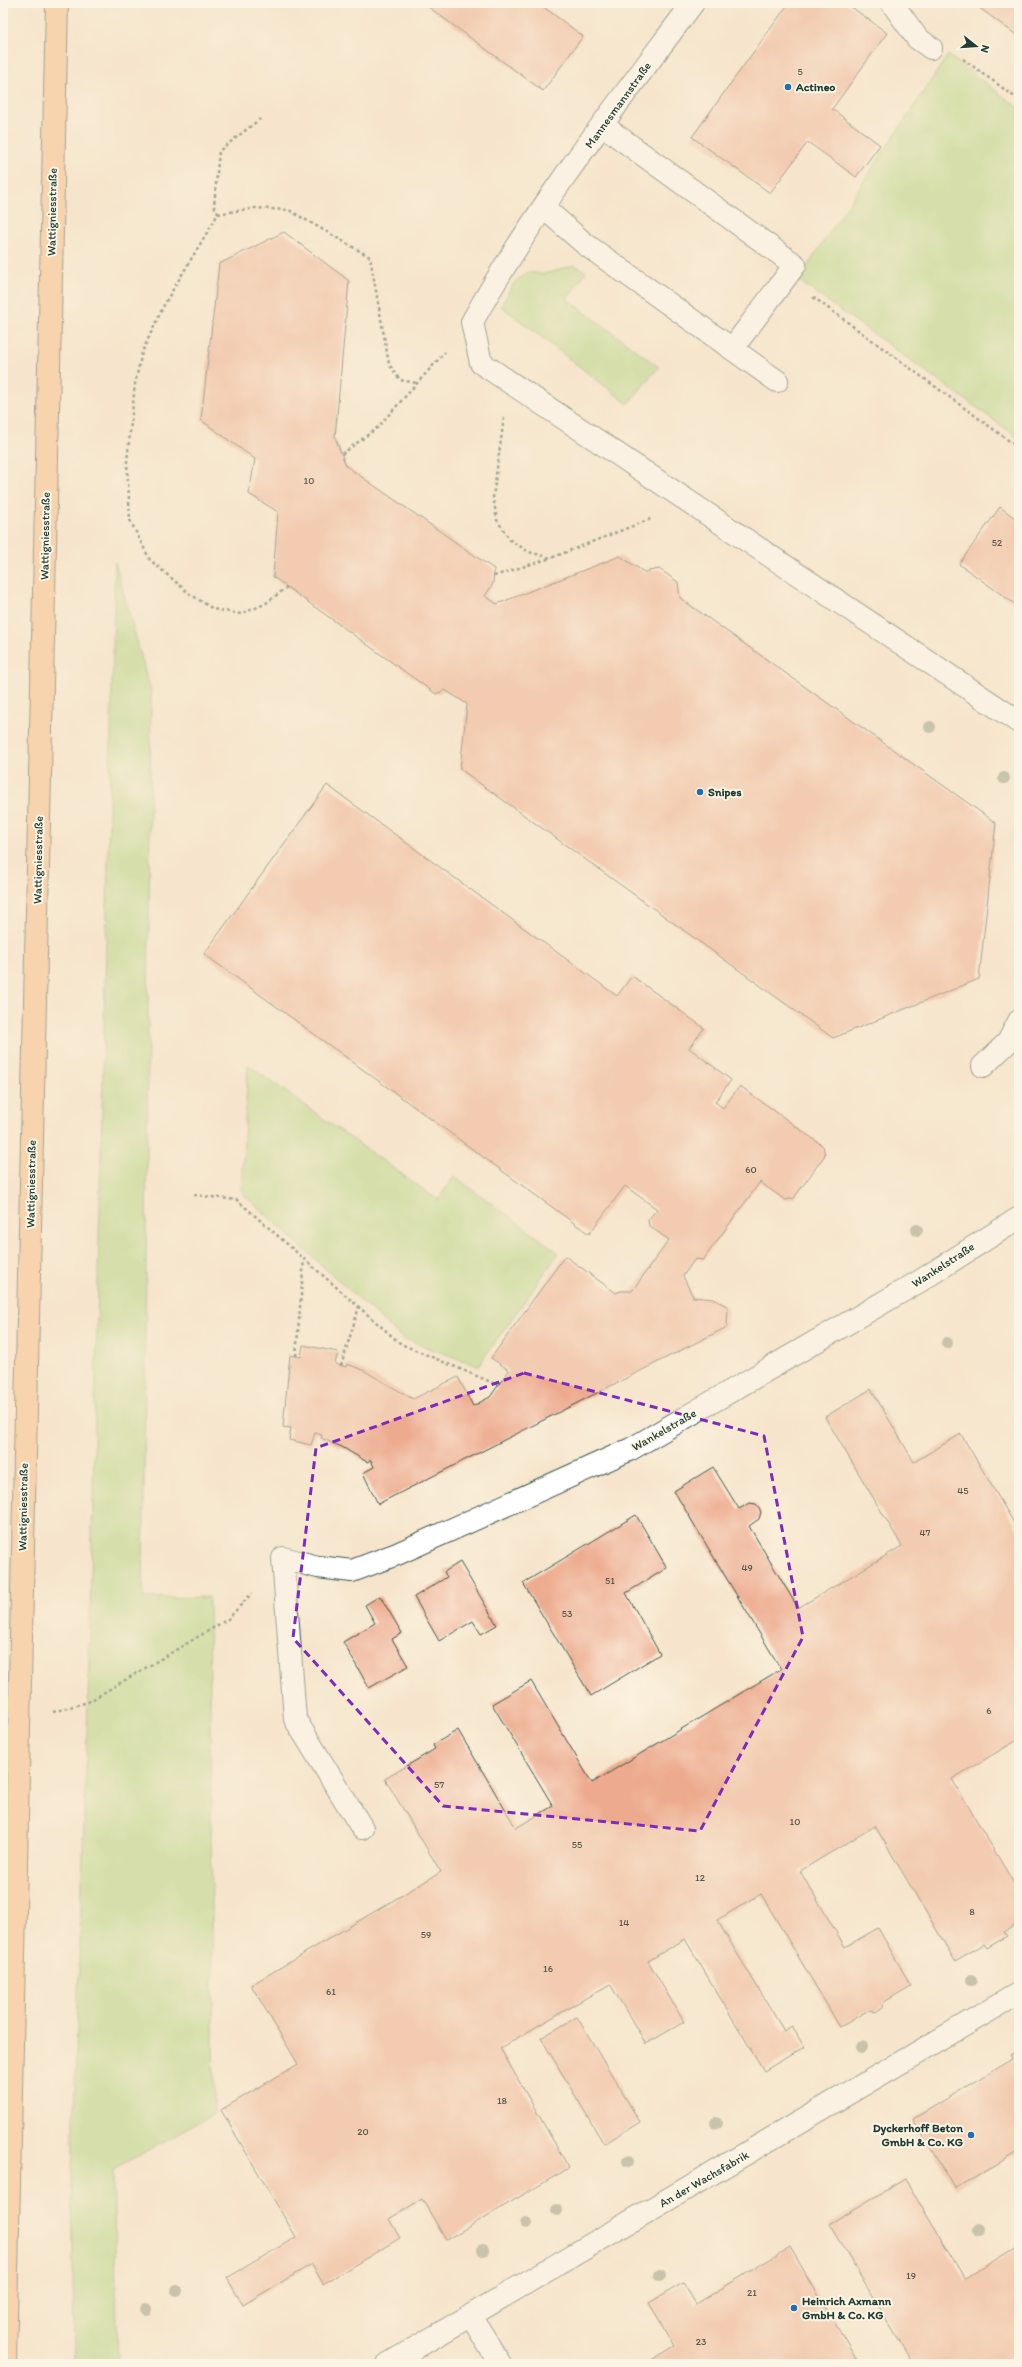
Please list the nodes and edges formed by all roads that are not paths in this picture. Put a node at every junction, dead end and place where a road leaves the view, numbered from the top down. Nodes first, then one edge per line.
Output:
1 (57, 3) edge
2 (693, 3) edge
3 (892, 3) edge
4 (932, 48) road end
5 (602, 125) junction
6 (544, 208) junction
7 (732, 349) junction
8 (777, 381) dead end
9 (1019, 722) edge
10 (1019, 1021) edge
11 (983, 1066) dead end
12 (1018, 1222) edge
13 (362, 1828) dead end
14 (1019, 1993) edge
15 (471, 2316) junction
16 (5, 2364) edge
17 (388, 2364) edge
18 (500, 2364) edge

1 - 16 main road, Wattigniesstraße
2 - 5 street, Mannesmannstraße
3 - 4 street
5 - 6 street, Mannesmannstraße
5 - 7 street
6 - 7 street
6 - 9 street, Mannesmannstraße
7 - 8 street
10 - 11 street
12 - 13 street, Wankelstraße
14 - 15 street, An der Wachsfabrik
15 - 17 street, An der Wachsfabrik
15 - 18 street

